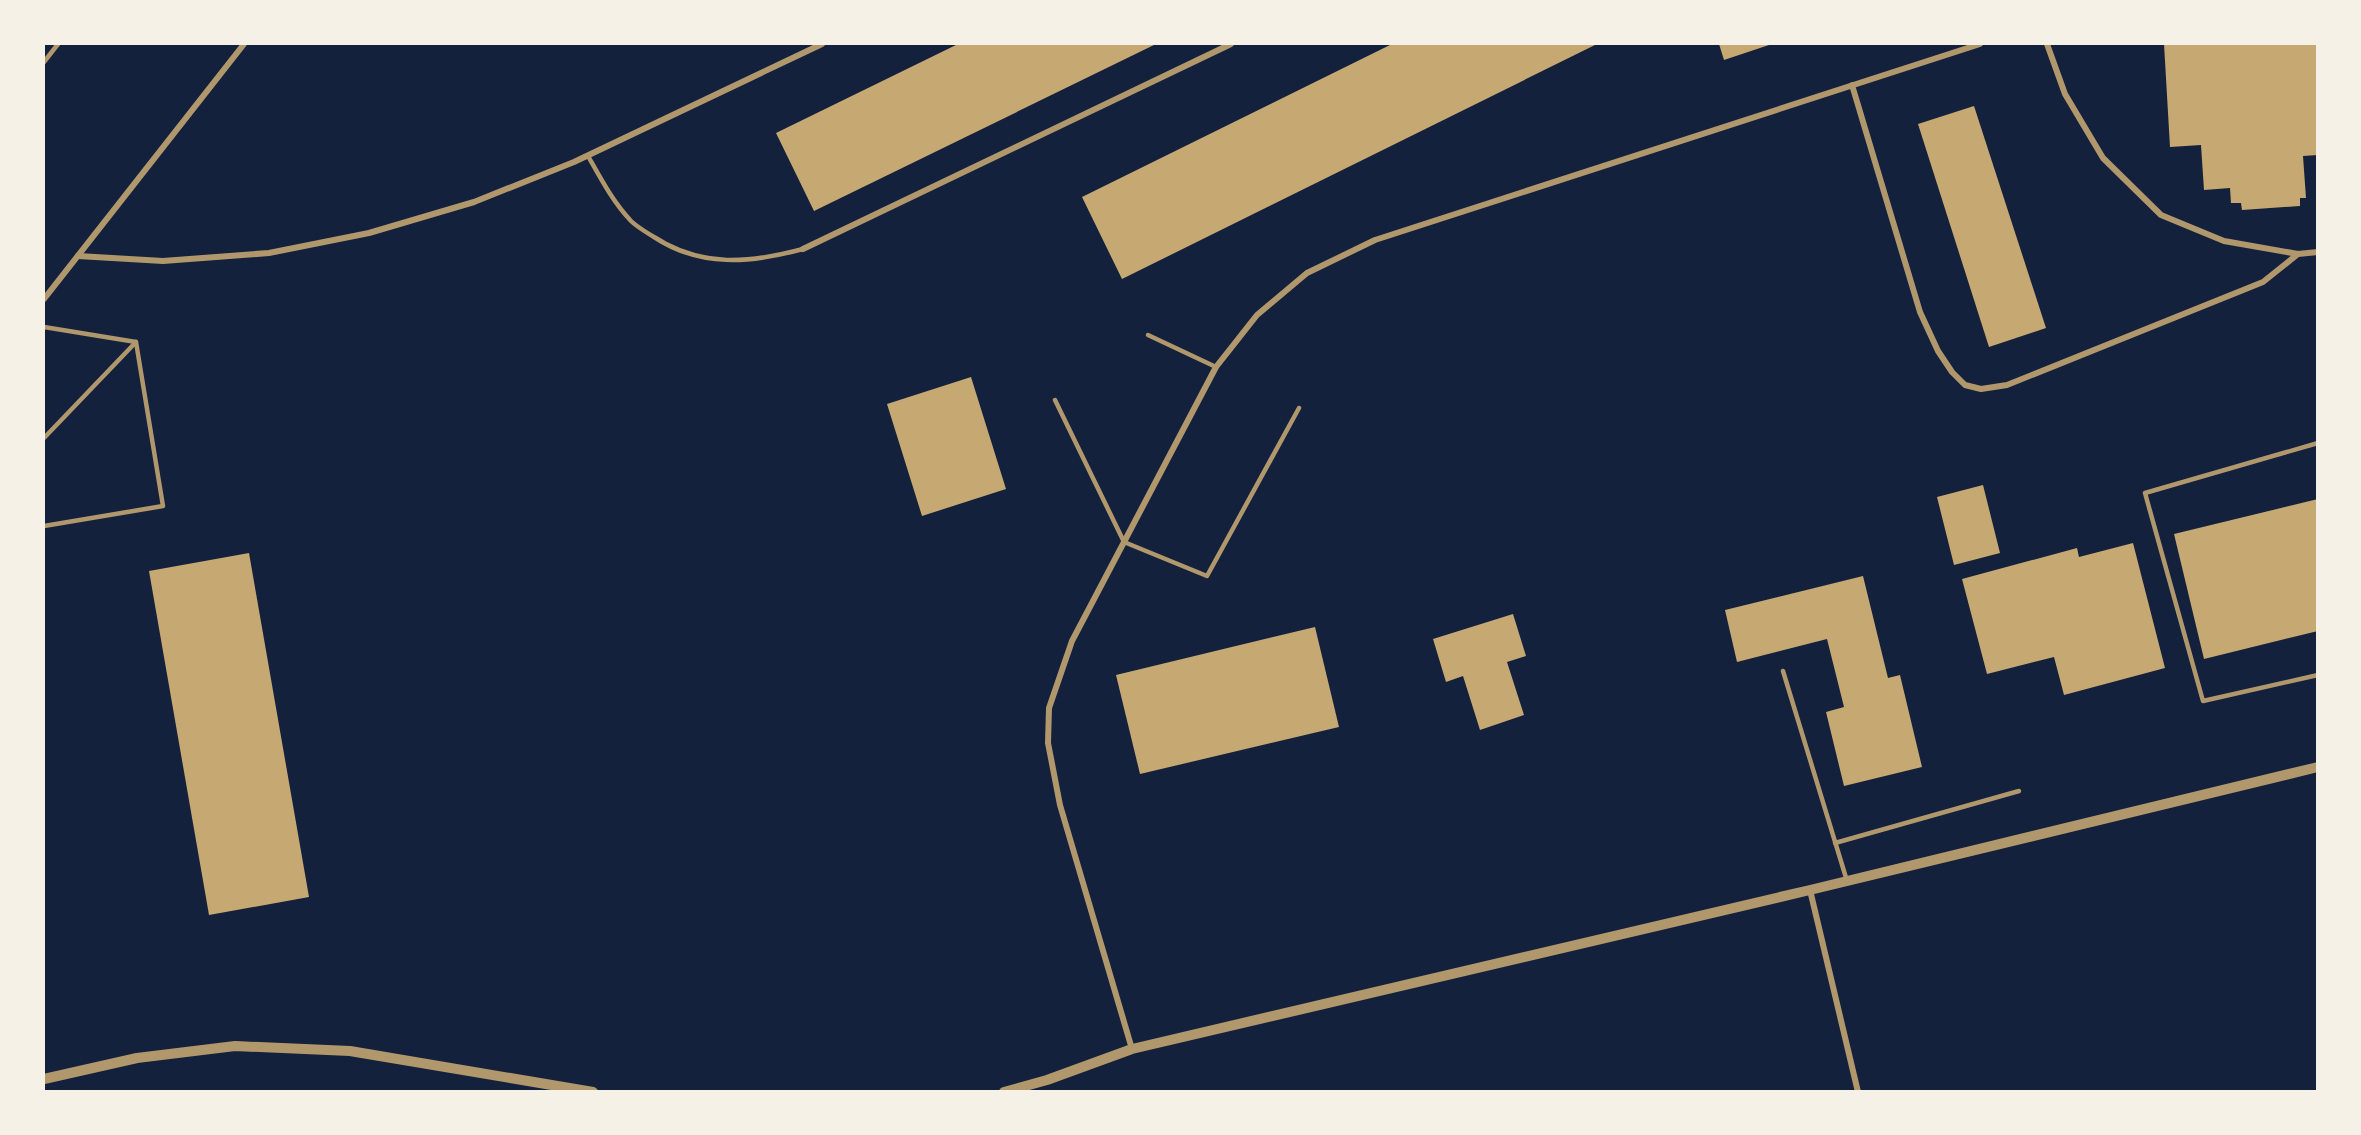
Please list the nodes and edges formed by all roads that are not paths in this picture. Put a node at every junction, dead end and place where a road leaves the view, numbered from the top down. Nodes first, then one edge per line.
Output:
1 (58, 44) edge
2 (244, 44) edge
3 (822, 44) edge
4 (1231, 44) edge
5 (1980, 44) edge
6 (2047, 44) edge
7 (44, 62) edge
8 (1852, 85) junction
9 (588, 156) junction
10 (803, 249) joint
11 (2318, 252) edge
12 (2298, 254) junction
13 (78, 256) junction
14 (44, 299) edge
15 (44, 327) edge
16 (1148, 335) dead end
17 (136, 342) junction
18 (1216, 367) junction
19 (1055, 400) dead end
20 (1299, 408) dead end
21 (44, 438) edge
22 (2318, 443) edge
23 (44, 526) edge
24 (1125, 542) junction
25 (1783, 671) dead end
26 (2318, 675) edge
27 (2318, 767) edge
28 (2019, 791) dead end
29 (1835, 843) junction
30 (1847, 881) junction
31 (1810, 890) junction
32 (1132, 1049) junction
33 (44, 1079) edge
34 (1047, 1080) junction
35 (593, 1092) edge
36 (1004, 1092) edge
37 (1030, 1092) edge
38 (1858, 1092) edge

1 - 7 lane
2 - 13 street
3 - 9 street
4 - 10 street
5 - 8 street
6 - 12 street
8 - 12 street
8 - 18 street
9 - 10 lane
9 - 13 street
11 - 12 street
13 - 14 street
15 - 17 lane
16 - 18 lane
17 - 21 lane
17 - 23 lane
18 - 24 street
19 - 24 lane
20 - 24 lane
22 - 26 lane
24 - 32 street
25 - 29 lane
27 - 30 street
28 - 29 lane
29 - 30 lane
30 - 31 street
31 - 32 street
31 - 38 street
32 - 34 street
33 - 35 street
34 - 36 street
34 - 37 street

